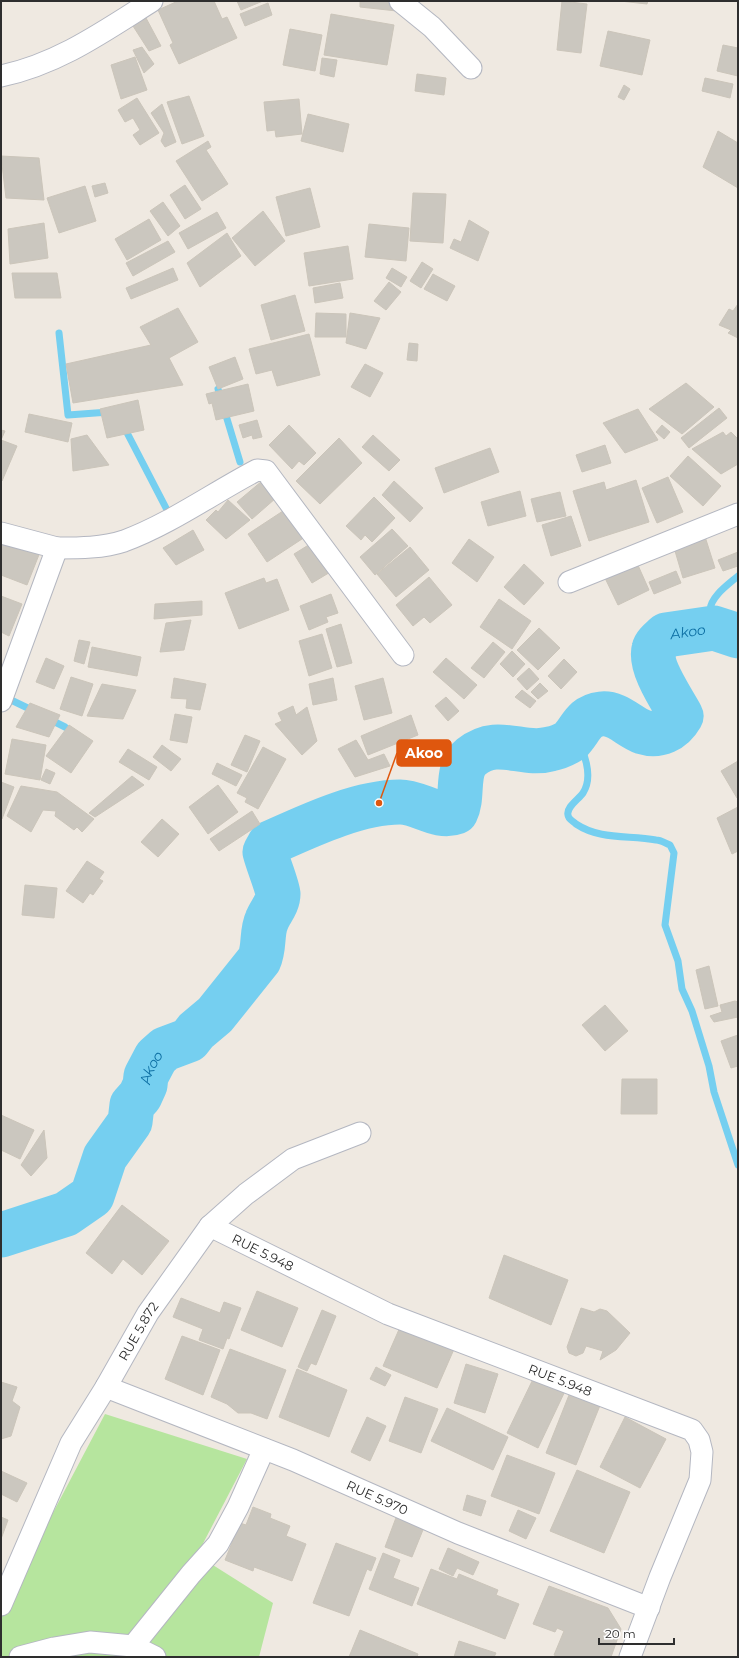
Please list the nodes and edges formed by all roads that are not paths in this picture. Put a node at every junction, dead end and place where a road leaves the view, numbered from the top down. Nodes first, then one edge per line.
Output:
1 (152, 1) edge
2 (400, 1) edge
3 (471, 68) dead end
4 (1, 76) edge
5 (738, 514) edge
6 (1, 533) edge
7 (57, 548) junction
8 (569, 582) dead end
9 (403, 655) dead end
10 (1, 701) edge
11 (360, 1134) dead end
12 (210, 1226) junction
13 (106, 1387) junction
14 (264, 1448) junction
15 (1, 1605) edge
16 (649, 1608) junction
17 (133, 1646) junction
18 (20, 1657) edge
19 (155, 1657) edge
20 (630, 1657) edge

1 - 4 street
2 - 3 street
5 - 8 street
6 - 7 street
7 - 9 street
7 - 10 street
11 - 12 street, RUE 5.872
12 - 13 street, RUE 5.872
12 - 16 street, RUE 5.948
13 - 14 street, RUE 5.970
13 - 15 street, RUE 5.872
14 - 16 street, RUE 5.970
14 - 17 street
16 - 20 street, RUE 5.948
17 - 18 street
17 - 19 street

